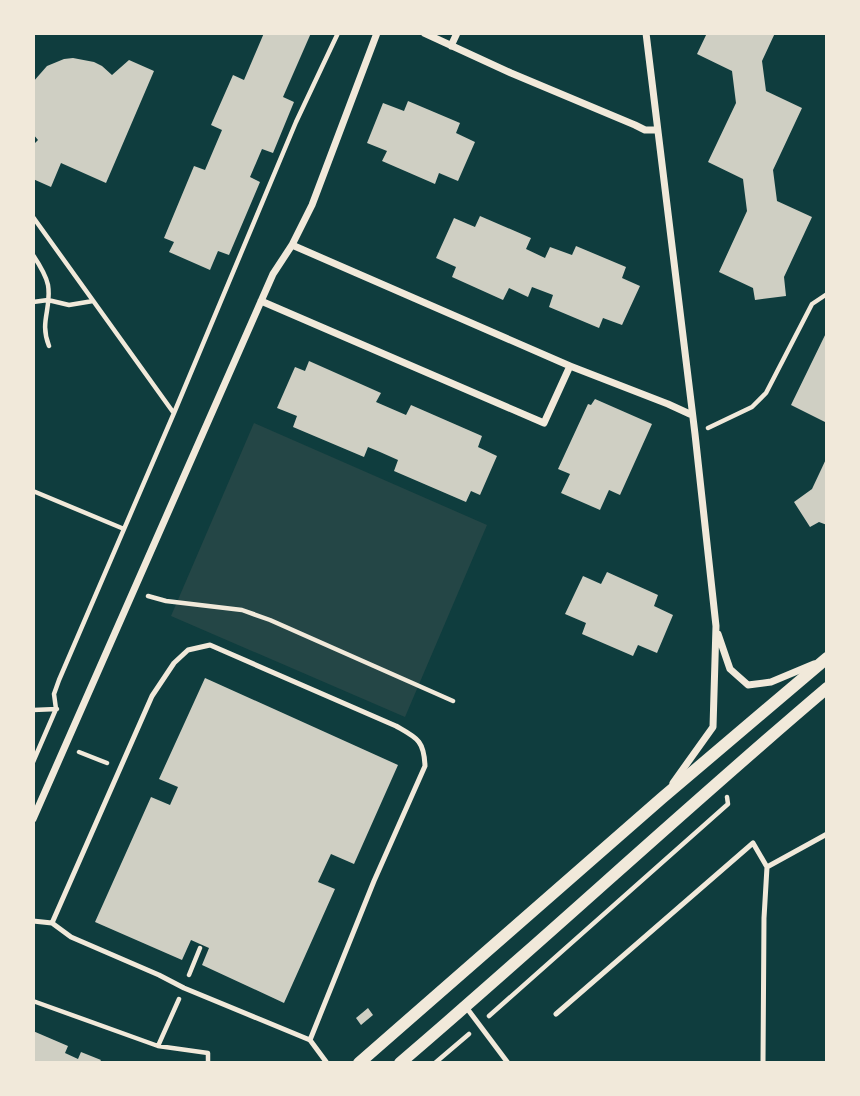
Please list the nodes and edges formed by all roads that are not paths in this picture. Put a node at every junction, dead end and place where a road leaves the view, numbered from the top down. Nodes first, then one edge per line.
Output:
1 (377, 33) edge
2 (424, 33) edge
3 (457, 33) edge
4 (646, 33) edge
5 (451, 46) junction
6 (657, 130) junction
7 (292, 245) junction
8 (261, 301) junction
9 (570, 366) junction
10 (692, 415) junction
11 (716, 626) junction
12 (826, 659) edge
13 (827, 688) edge
14 (663, 798) junction
15 (33, 819) edge
16 (827, 835) edge
17 (766, 867) junction
18 (33, 921) edge
19 (52, 923) junction
20 (466, 1007) junction
21 (556, 1014) dead end
22 (310, 1040) junction
23 (327, 1063) edge
24 (359, 1063) edge
25 (400, 1063) edge
26 (508, 1063) edge
27 (763, 1063) edge

1 - 7 street
2 - 5 street
3 - 5 street
4 - 6 street
5 - 6 street
6 - 10 street
7 - 8 street
7 - 9 street
8 - 9 street
8 - 15 street
9 - 10 street
10 - 11 street
11 - 12 street
11 - 14 street
12 - 14 street
13 - 20 street
14 - 24 street
16 - 17 lane
17 - 21 lane
17 - 27 lane
18 - 19 lane
19 - 22 lane
19 - 22 lane
20 - 25 street
20 - 26 lane
22 - 23 lane

